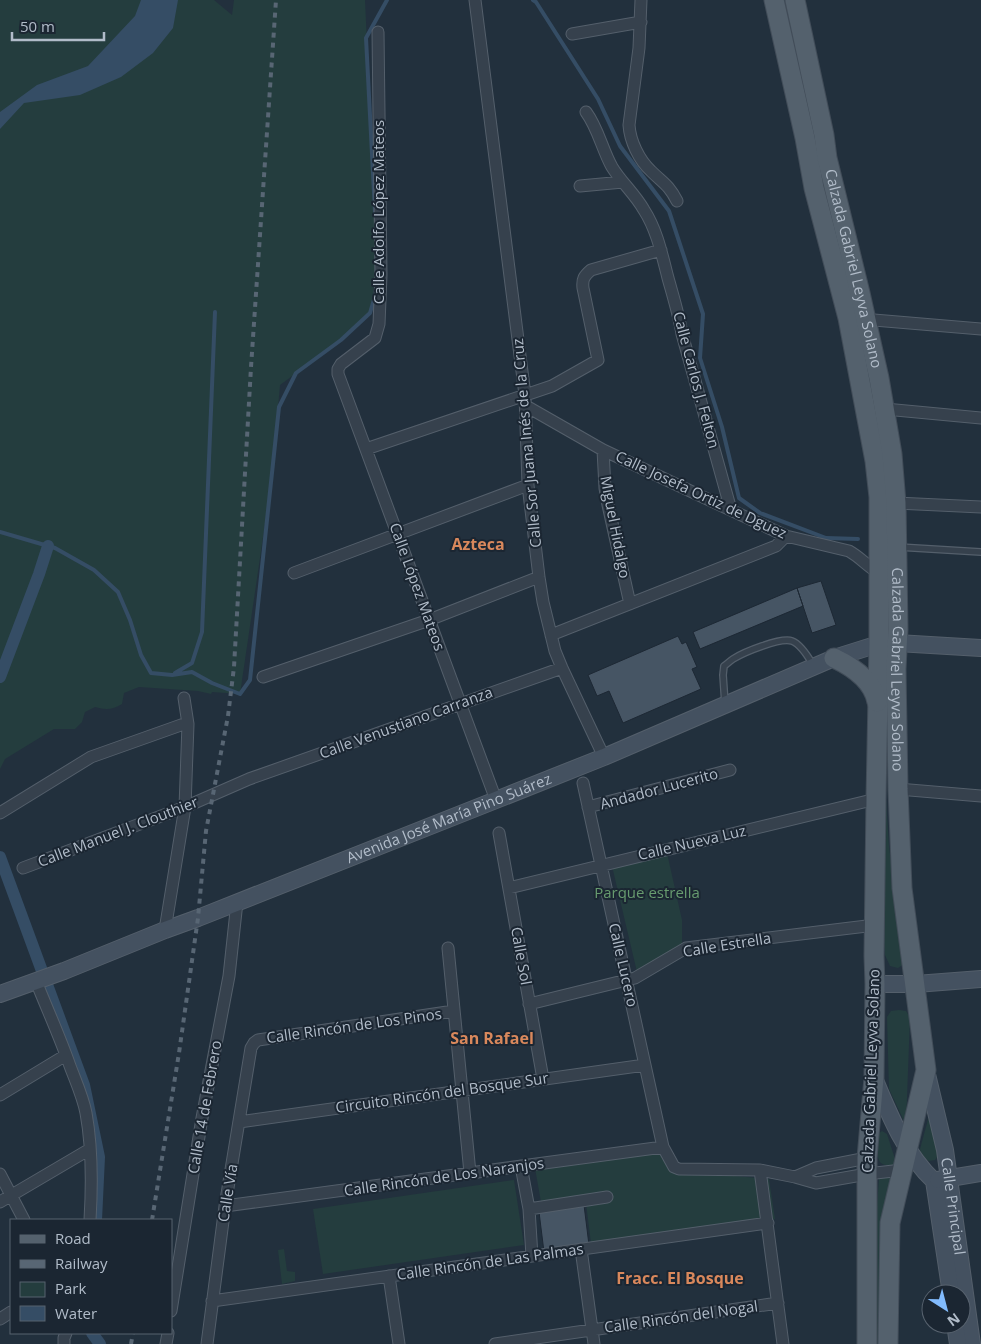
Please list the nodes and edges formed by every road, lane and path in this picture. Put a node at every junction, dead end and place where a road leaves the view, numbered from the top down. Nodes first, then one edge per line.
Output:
1 (475, 0) edge
2 (641, 0) edge
3 (774, 0) edge
4 (795, 0) edge
5 (640, 22) junction
6 (378, 32) dead end
7 (572, 34) dead end
8 (586, 112) dead end
9 (814, 137) junction
10 (623, 182) junction
11 (580, 186) dead end
12 (677, 201) dead end
13 (661, 250) junction
14 (857, 319) junction
15 (981, 329) edge
16 (338, 374) joint
17 (526, 400) junction
18 (884, 409) junction
19 (981, 418) edge
20 (366, 449) junction
21 (603, 450) junction
22 (528, 484) junction
23 (896, 503) junction
24 (981, 507) edge
25 (731, 510) junction
26 (397, 534) junction
27 (786, 536) junction
28 (897, 546) junction
29 (981, 552) edge
30 (879, 572) junction
31 (294, 573) dead end
32 (538, 577) junction
33 (630, 604) junction
34 (429, 620) junction
35 (551, 635) junction
36 (888, 644) junction
37 (981, 648) edge
38 (834, 658) junction
39 (814, 666) junction
40 (562, 668) junction
41 (263, 677) dead end
42 (184, 698) dead end
43 (461, 704) junction
44 (725, 706) junction
45 (878, 707) junction
46 (188, 724) junction
47 (604, 757) junction
48 (730, 770) dead end
49 (582, 783) dead end
50 (898, 789) junction
51 (212, 795) joint
52 (981, 796) edge
53 (876, 799) junction
54 (496, 800) junction
55 (184, 807) junction
56 (588, 807) junction
57 (0, 813) edge
58 (499, 834) dead end
59 (601, 865) junction
60 (23, 868) dead end
61 (509, 888) junction
62 (237, 902) junction
63 (874, 925) junction
64 (165, 930) junction
65 (448, 948) dead end
66 (981, 979) edge
67 (39, 980) junction
68 (626, 980) junction
69 (875, 984) junction
70 (916, 984) junction
71 (0, 994) edge
72 (529, 1004) junction
73 (454, 1012) junction
74 (254, 1043) joint
75 (66, 1055) junction
76 (645, 1065) junction
77 (926, 1070) junction
78 (874, 1078) junction
79 (543, 1079) junction
80 (462, 1091) junction
81 (0, 1095) edge
82 (239, 1122) junction
83 (663, 1147) junction
84 (90, 1149) junction
85 (908, 1149) junction
86 (521, 1166) junction
87 (867, 1166) junction
88 (760, 1170) junction
89 (902, 1170) junction
90 (470, 1173) junction
91 (981, 1173) edge
92 (0, 1174) edge
93 (795, 1177) junction
94 (941, 1180) junction
95 (11, 1196) junction
96 (607, 1197) dead end
97 (0, 1202) edge
98 (225, 1206) junction
99 (529, 1209) junction
100 (23, 1219) edge
101 (90, 1219) edge
102 (768, 1222) junction
103 (581, 1249) junction
104 (532, 1256) junction
105 (389, 1276) junction
106 (950, 1284) edge
107 (212, 1300) junction
108 (778, 1303) junction
109 (172, 1305) edge
110 (592, 1330) junction
111 (207, 1344) edge
112 (399, 1344) edge
113 (496, 1344) edge
114 (594, 1344) edge
115 (783, 1344) edge
116 (867, 1344) edge
117 (888, 1344) edge
118 (972, 1344) edge

1 - 17 street, Calle Sor Juana Inés de la Cruz
2 - 5 street
3 - 9 main road, Calzada Gabriel Leyva Solano
4 - 9 main road, Calzada Gabriel Leyva Solano
5 - 7 street
5 - 12 street
6 - 16 street, Calle Adolfo López Mateos
8 - 10 street, Calle Carlos J. Felton
9 - 14 main road, Calzada Gabriel Leyva Solano
10 - 11 street
10 - 13 street, Calle Carlos J. Felton
13 - 17 street
13 - 25 street, Calle Carlos J. Felton
14 - 15 street
14 - 18 main road, Calzada Gabriel Leyva Solano
14 - 30 main road, Calzada Gabriel Leyva Solano
16 - 20 street, Calle López Mateos
17 - 20 street
17 - 21 street, Calle Josefa Ortiz de Dguez
17 - 22 street, Calle Sor Juana Inés de la Cruz
18 - 19 street
18 - 23 main road, Calzada Gabriel Leyva Solano
20 - 26 street, Calle López Mateos
21 - 25 street, Calle Josefa Ortiz de Dguez
21 - 33 street, Miguel Hidalgo
22 - 26 street
22 - 32 street, Calle Sor Juana Inés de la Cruz
23 - 24 street
23 - 28 main road, Calzada Gabriel Leyva Solano
25 - 27 street, Calle Josefa Ortiz de Dguez
26 - 31 street
26 - 34 street, Calle López Mateos
27 - 30 street, Calle Josefa Ortiz de Dguez
27 - 33 street
28 - 29 lane
28 - 36 main road, Calzada Gabriel Leyva Solano
30 - 36 main road, Calzada Gabriel Leyva Solano
32 - 34 street
32 - 35 street, Calle Sor Juana Inés de la Cruz
33 - 35 street
34 - 41 street
34 - 43 street, Calle López Mateos
35 - 40 street, Calle Sor Juana Inés de la Cruz
36 - 37 street
36 - 38 street, Avenida José María Pino Suárez
36 - 45 main road, Calzada Gabriel Leyva Solano
36 - 50 main road, Calzada Gabriel Leyva Solano
38 - 39 street, Avenida José María Pino Suárez
38 - 45 main road
39 - 44 street, Avenida José María Pino Suárez
39 - 44 lane
40 - 43 street, Calle Venustiano Carranza
40 - 47 street, Calle Sor Juana Inés de la Cruz
42 - 46 street
43 - 51 street, Calle Venustiano Carranza
43 - 54 street, Calle López Mateos
44 - 47 street, Avenida José María Pino Suárez
45 - 53 main road, Calzada Gabriel Leyva Solano
46 - 55 street
46 - 57 street
47 - 54 street, Avenida José María Pino Suárez
48 - 56 street, Andador Lucerito
49 - 56 street, Calle Lucero
50 - 52 street
50 - 70 main road, Calzada Gabriel Leyva Solano
51 - 55 street, Calle Manuel J. Clouthier
53 - 59 street, Calle Nueva Luz
53 - 63 main road, Calzada Gabriel Leyva Solano
54 - 62 street, Avenida José María Pino Suárez
55 - 60 street, Calle Manuel J. Clouthier
55 - 64 street
56 - 59 street, Calle Lucero
58 - 61 street, Calle Sol
59 - 61 street, Calle Nueva Luz
59 - 68 street, Calle Lucero
61 - 72 street, Calle Sol
62 - 64 street, Avenida José María Pino Suárez
62 - 109 street, Calle 14 de Febrero
63 - 68 street, Calle Estrella
63 - 69 main road, Calzada Gabriel Leyva Solano
64 - 67 street, Avenida José María Pino Suárez
65 - 73 street
66 - 70 street
67 - 71 street, Avenida José María Pino Suárez
67 - 75 street
68 - 72 street, Calle Estrella
68 - 76 street, Calle Lucero
69 - 70 street
69 - 78 main road, Calzada Gabriel Leyva Solano
70 - 77 main road, Calzada Gabriel Leyva Solano
72 - 79 street, Calle Sol
73 - 74 street, Calle Rincón de Los Pinos
73 - 80 street
74 - 82 street, Calle Vía
75 - 81 street
75 - 84 street
76 - 79 street, Circuito Rincón del Bosque Sur
76 - 83 street, Calle Lucero
77 - 85 main road, Calzada Gabriel Leyva Solano
77 - 94 street, Calle Principal
78 - 85 street, Calle Principal
78 - 87 main road, Calzada Gabriel Leyva Solano
79 - 80 street, Circuito Rincón del Bosque Sur
80 - 82 street, Circuito Rincón del Bosque Sur
80 - 90 street
82 - 98 street, Calle Vía
83 - 86 street, Calle Rincón de Los Naranjos
83 - 88 street, Calle Lucero
84 - 95 street
84 - 101 street
85 - 89 main road, Calzada Gabriel Leyva Solano
85 - 94 street, Calle Principal
86 - 90 street, Calle Rincón de Los Naranjos
86 - 99 street
87 - 89 street
87 - 93 street
87 - 93 street
87 - 116 main road, Calzada Gabriel Leyva Solano
88 - 93 street
88 - 102 street
89 - 117 main road, Calzada Gabriel Leyva Solano
90 - 98 street, Calle Rincón de Los Naranjos
91 - 94 street
92 - 95 street
94 - 106 street, Calle Principal
94 - 118 street, Calle Principal
95 - 97 street
95 - 100 street
96 - 99 street
98 - 107 street, Calle Vía
99 - 104 street
102 - 103 street, Calle Rincón de Las Palmas
102 - 108 street
103 - 104 street, Calle Rincón de Las Palmas
103 - 110 street
104 - 105 street, Calle Rincón de Las Palmas
105 - 107 street, Calle Rincón de Las Palmas
105 - 112 street
107 - 111 street, Calle Vía
108 - 110 street, Calle Rincón del Nogal
108 - 115 street
110 - 113 street, Calle Rincón del Nogal
110 - 114 street

